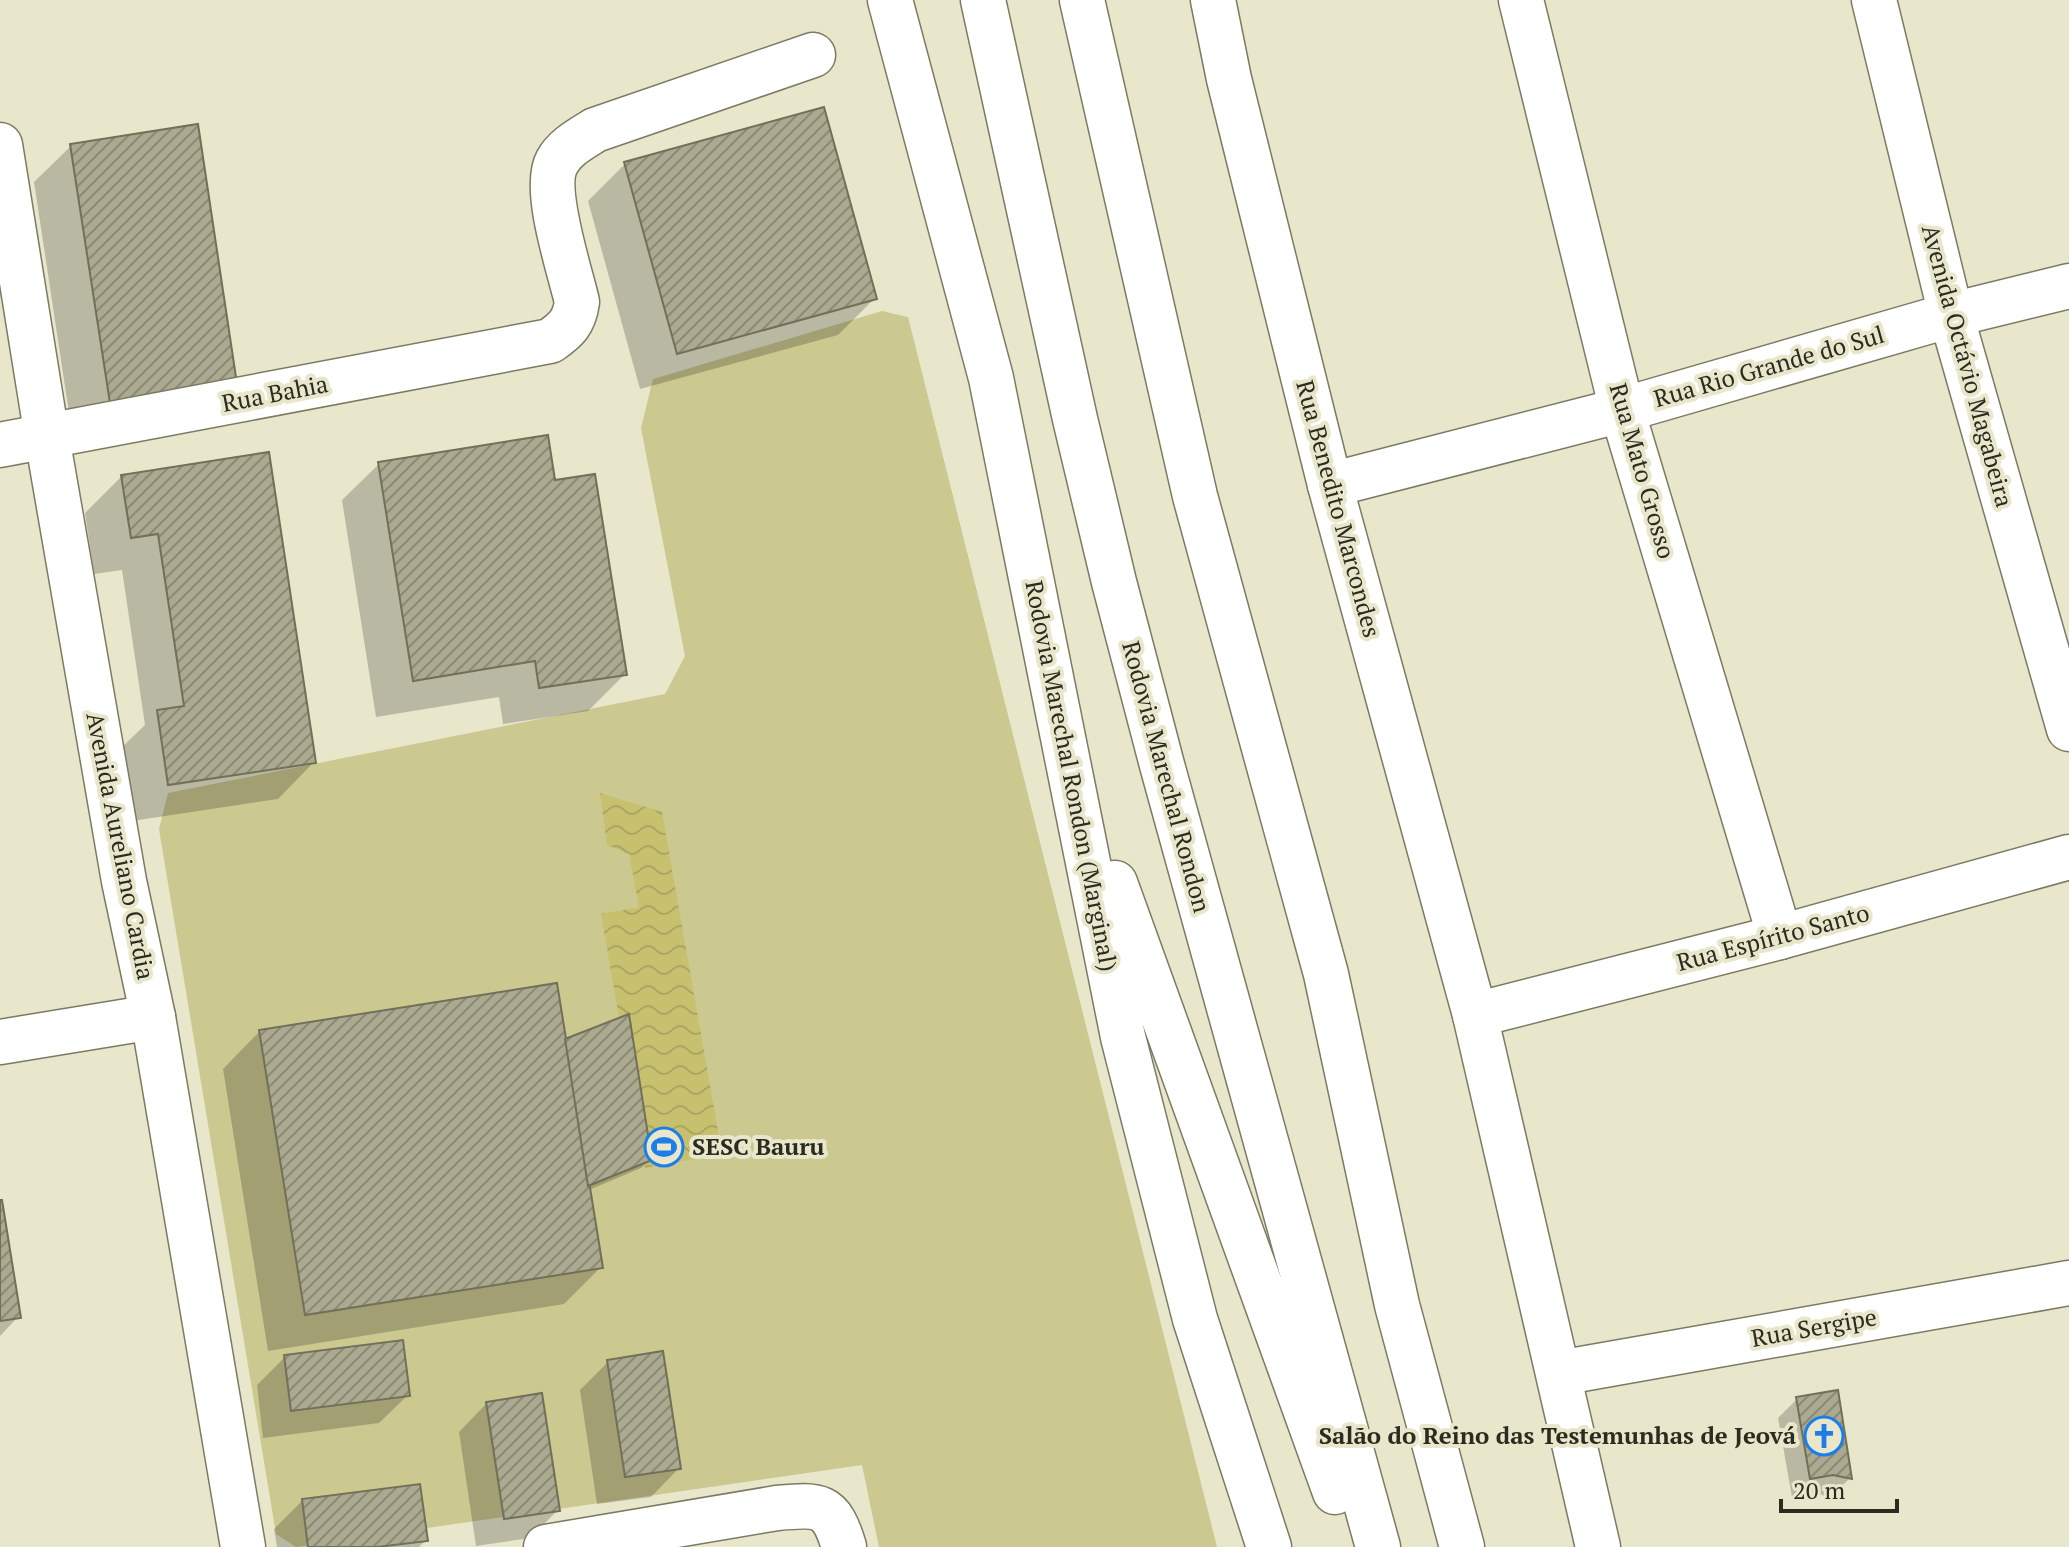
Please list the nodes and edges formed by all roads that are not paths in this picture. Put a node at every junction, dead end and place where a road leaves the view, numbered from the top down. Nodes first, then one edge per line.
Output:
1 (890, 0) edge
2 (983, 0) edge
3 (1082, 0) edge
4 (1213, 0) edge
5 (1521, 0) edge
6 (1874, 0) edge
7 (813, 55) dead end
8 (0, 145) edge
9 (2069, 286) edge
10 (1951, 315) junction
11 (1622, 410) junction
12 (47, 437) junction
13 (0, 445) edge
14 (1330, 485) junction
15 (2069, 729) edge
16 (1065, 746) junction
17 (2069, 857) edge
18 (1780, 937) junction
19 (1475, 1015) junction
20 (153, 1017) junction
21 (0, 1042) edge
22 (2069, 1283) edge
23 (1559, 1373) junction
24 (243, 1547) edge
25 (546, 1547) edge
26 (844, 1547) edge
27 (1269, 1547) edge
28 (1355, 1547) edge
29 (1378, 1547) edge
30 (1462, 1547) edge
31 (1598, 1547) edge

1 - 16 main road, Rodovia Marechal Rondon (Marginal)
2 - 29 main road, Rodovia Marechal Rondon
3 - 30 main road
4 - 14 main road, Rua Benedito Marcondes
5 - 11 main road, Rua Mato Grosso
6 - 10 main road, Avenida Octávio Magabeira
7 - 12 main road, Rua Bahia
8 - 12 main road, Avenida Aureliano Cardia
9 - 10 main road, Rua Rio Grande do Sul
10 - 11 main road, Rua Rio Grande do Sul
10 - 15 main road, Avenida Octávio Magabeira
11 - 14 main road, Rua Rio Grande do Sul
11 - 18 main road, Rua Mato Grosso
12 - 13 main road, Rua Bahia
12 - 20 main road, Avenida Aureliano Cardia
14 - 19 main road, Rua Benedito Marcondes
16 - 27 main road, Rodovia Marechal Rondon (Marginal)
16 - 28 main road
17 - 18 main road, Rua Espírito Santo
18 - 19 main road, Rua Espírito Santo
19 - 23 main road, Rua Benedito Marcondes
20 - 21 main road
20 - 24 main road, Avenida Aureliano Cardia
22 - 23 main road, Rua Sergipe
23 - 31 main road, Rua Benedito Marcondes
25 - 26 main road

